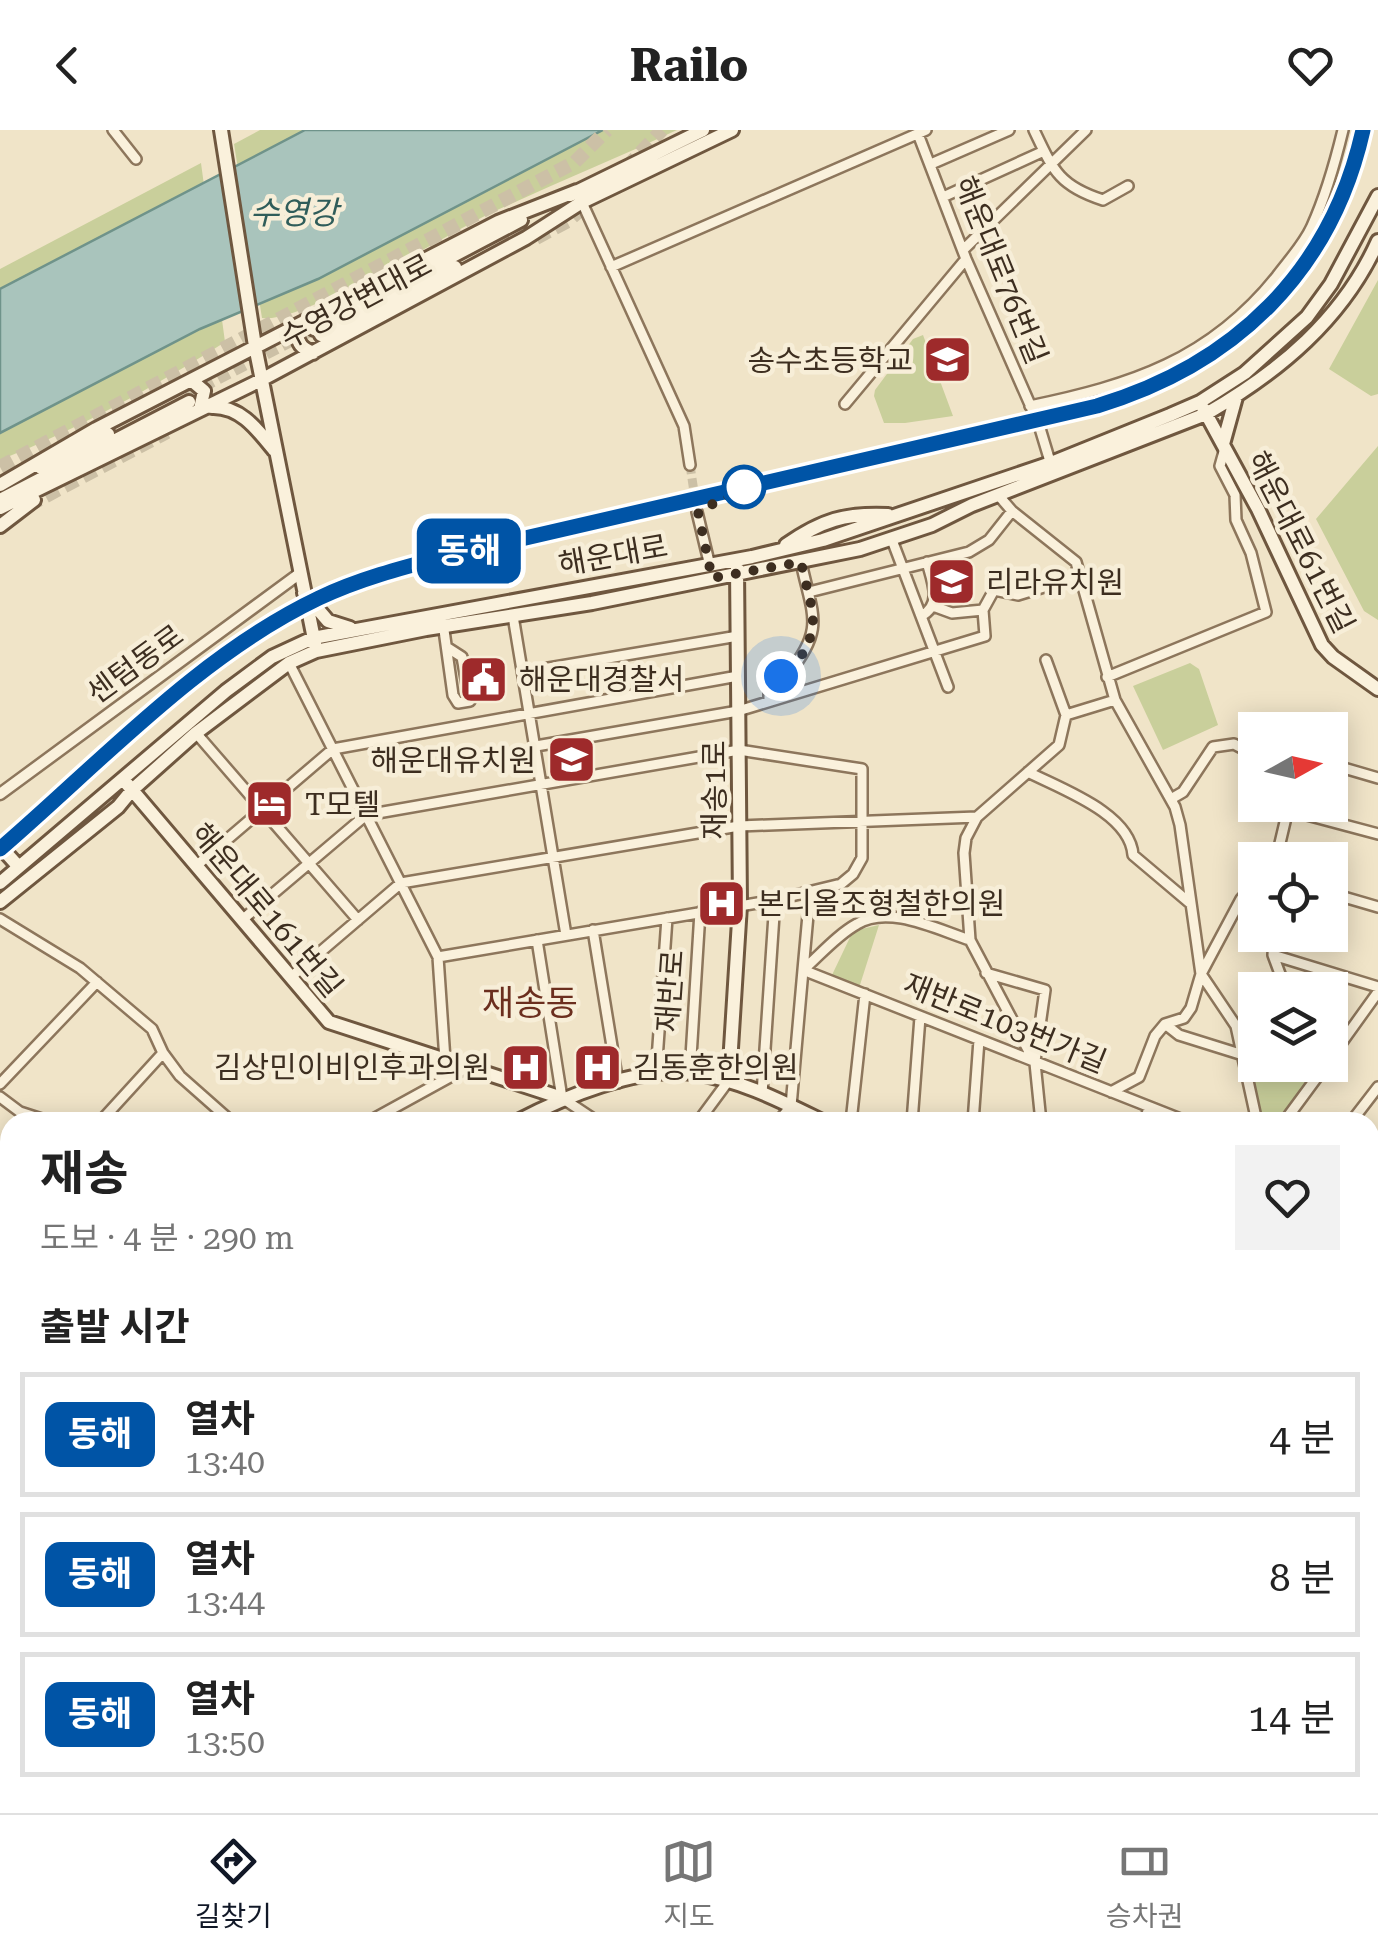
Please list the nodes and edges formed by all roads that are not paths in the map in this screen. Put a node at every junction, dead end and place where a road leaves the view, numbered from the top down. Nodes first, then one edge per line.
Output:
1 (113, 130) edge
2 (221, 130) edge
3 (702, 130) edge
4 (732, 130) edge
5 (1009, 130) edge
6 (1034, 130) edge
7 (1086, 130) edge
8 (1343, 130) edge
9 (922, 132) edge
10 (1044, 151) junction
11 (136, 159) dead end
12 (931, 164) junction
13 (1051, 165) junction
14 (1128, 186) dead end
15 (580, 196) junction
16 (1378, 196) edge
17 (943, 197) junction
18 (1378, 241) edge
19 (965, 254) junction
20 (611, 267) junction
21 (251, 324) junction
22 (311, 329) junction
23 (280, 334) junction
24 (255, 346) junction
25 (313, 352) junction
26 (191, 380) junction
27 (262, 380) junction
28 (1236, 396) junction
29 (195, 403) junction
30 (845, 404) dead end
31 (1030, 406) junction
32 (1203, 408) junction
33 (1224, 446) junction
34 (275, 452) junction
35 (690, 465) tunnel mouth
36 (1053, 469) junction
37 (57, 482) junction
38 (0, 487) edge
39 (999, 496) junction
40 (1244, 497) junction
41 (0, 504) edge
42 (1012, 511) junction
43 (698, 512) tunnel mouth
44 (0, 526) edge
45 (892, 540) junction
46 (801, 562) junction
47 (927, 562) junction
48 (737, 567) junction
49 (902, 568) junction
50 (711, 571) junction
51 (299, 574) junction
52 (1080, 576) junction
53 (302, 591) junction
54 (809, 592) junction
55 (932, 606) junction
56 (983, 610) junction
57 (513, 616) junction
58 (920, 616) junction
59 (443, 621) junction
60 (352, 628) junction
61 (738, 636) junction
62 (315, 645) junction
63 (448, 648) junction
64 (935, 653) junction
65 (1046, 660) dead end
66 (289, 662) junction
67 (525, 672) junction
68 (738, 676) junction
69 (1107, 678) junction
70 (948, 687) dead end
71 (1378, 689) edge
72 (1115, 700) junction
73 (769, 702) junction
74 (738, 711) junction
75 (531, 712) junction
76 (1066, 714) junction
77 (196, 732) junction
78 (536, 746) junction
79 (1238, 746) edge
80 (333, 749) junction
81 (738, 750) junction
82 (1348, 769) edge
83 (1028, 772) junction
84 (1378, 778) edge
85 (542, 782) junction
86 (128, 785) junction
87 (0, 794) edge
88 (1171, 799) junction
89 (262, 810) junction
90 (366, 815) junction
91 (976, 817) junction
92 (862, 819) junction
93 (1337, 822) edge
94 (739, 826) junction
95 (1378, 834) edge
96 (0, 846) edge
97 (554, 856) junction
98 (309, 864) junction
99 (18, 866) junction
100 (196, 866) junction
101 (0, 883) edge
102 (400, 883) junction
103 (810, 893) junction
104 (1348, 898) edge
105 (775, 900) junction
106 (0, 902) edge
107 (1191, 904) junction
108 (740, 905) junction
109 (1238, 905) edge
110 (1378, 907) edge
111 (700, 912) junction
112 (667, 918) junction
113 (0, 919) edge
114 (242, 920) junction
115 (358, 920) junction
116 (592, 930) junction
117 (566, 935) junction
118 (536, 940) junction
119 (970, 940) junction
120 (1273, 954) joint
121 (438, 957) junction
122 (803, 970) junction
123 (1280, 972) edge
124 (986, 973) junction
125 (1202, 974) junction
126 (291, 977) junction
127 (96, 982) junction
128 (1378, 990) edge
129 (864, 994) junction
130 (920, 1016) junction
131 (1165, 1024) junction
132 (1238, 1033) edge
133 (1348, 1033) edge
134 (979, 1040) junction
135 (1238, 1052) edge
136 (163, 1054) junction
137 (445, 1060) junction
138 (1035, 1063) junction
139 (468, 1067) junction
140 (690, 1073) junction
141 (656, 1074) junction
142 (729, 1080) junction
143 (1249, 1082) edge
144 (1314, 1082) edge
145 (618, 1083) junction
146 (0, 1084) edge
147 (1378, 1087) edge
148 (1110, 1092) junction
149 (762, 1094) junction
150 (562, 1098) junction
151 (792, 1106) junction
152 (1149, 1107) junction
153 (109, 1112) edge
154 (220, 1112) edge
155 (386, 1112) edge
156 (535, 1112) edge
157 (583, 1112) edge
158 (705, 1112) edge
159 (787, 1112) edge
160 (804, 1112) edge
161 (853, 1112) edge
162 (913, 1112) edge
163 (974, 1112) edge
164 (1040, 1112) edge
165 (1148, 1112) edge
166 (1162, 1112) edge
167 (1255, 1112) edge
168 (1291, 1112) edge
169 (1359, 1112) edge

1 - 11 street
2 - 21 main road
3 - 15 main road
4 - 15 main road, 수영강변대로
5 - 12 street, 해운대로76번길
6 - 10 street
7 - 13 street
8 - 31 street
9 - 12 street
9 - 20 street
10 - 13 street
10 - 17 street
12 - 17 street, 해운대로76번길
13 - 14 street
13 - 19 street
15 - 20 street
15 - 22 main road
15 - 22 main road, 수영강변대로
15 - 25 main road, 수영강변대로
16 - 32 main road, 해운대로
17 - 19 street, 해운대로76번길
18 - 28 main road, 해운대로
19 - 30 street
19 - 31 street, 해운대로76번길
20 - 35 street
21 - 23 main road
21 - 24 main road
22 - 23 main road, 수영강변대로
22 - 25 main road
23 - 24 main road, 수영강변대로
24 - 26 main road, 수영강변대로
24 - 27 main road
25 - 27 main road, 수영강변대로
26 - 29 main road
26 - 38 main road, 수영강변대로
27 - 29 main road, 수영강변대로
27 - 34 main road
28 - 32 main road, 해운대로
28 - 33 main road
29 - 34 main road
29 - 37 main road, 수영강변대로
29 - 38 main road
29 - 41 main road
31 - 36 street, 해운대로76번길
32 - 33 main road, 해운대로61번길
32 - 36 main road, 해운대로
33 - 40 main road, 해운대로61번길
34 - 51 main road
36 - 39 main road, 해운대로
36 - 48 main road, 해운대로
37 - 41 main road, 수영강변대로
37 - 44 main road
39 - 42 street
39 - 45 main road, 해운대로
40 - 69 street
40 - 71 main road, 해운대로61번길
42 - 47 street
42 - 52 street
43 - 50 street
45 - 46 main road, 해운대로
45 - 49 street
46 - 48 main road, 해운대로
46 - 54 street
47 - 49 street
47 - 55 street
48 - 50 main road, 해운대로
48 - 61 main road, 재송1로
49 - 54 street
49 - 58 street
50 - 57 main road, 해운대로
50 - 59 main road, 해운대로
51 - 53 main road
51 - 87 street, 센텀동로
52 - 56 street
52 - 69 street
53 - 60 main road
53 - 62 main road
54 - 73 street
55 - 56 street
55 - 58 street
56 - 64 street
57 - 59 main road, 해운대로
57 - 67 street
58 - 64 street
59 - 60 main road, 해운대로
59 - 62 main road, 해운대로
59 - 63 street
60 - 62 main road, 해운대로
61 - 67 street
61 - 68 main road, 재송1로
62 - 66 main road, 해운대로
62 - 86 main road, 해운대로
63 - 63 street
64 - 70 street
64 - 73 street
65 - 76 street
66 - 77 main road, 해운대로
66 - 80 street
67 - 75 street
68 - 74 main road, 재송1로
68 - 75 street
69 - 72 street
72 - 76 street
72 - 88 street
73 - 74 street
74 - 78 street
74 - 81 main road, 재송1로
75 - 78 street
75 - 80 street
76 - 83 street
77 - 86 main road, 해운대로
77 - 89 street
78 - 85 street
79 - 88 street
80 - 89 street
80 - 90 street
81 - 85 street
81 - 92 street
81 - 94 main road, 재송1로
82 - 84 street
83 - 91 street
83 - 107 street
85 - 90 street
85 - 97 street
86 - 99 main road, 해운대로
86 - 100 main road, 해운대로161번길
86 - 106 main road, 해운대로
88 - 107 street
89 - 98 street
89 - 100 street
90 - 98 street
90 - 102 street
91 - 92 street
91 - 119 street
92 - 94 street
92 - 103 street
93 - 95 street
94 - 97 street
94 - 108 main road, 재송1로
96 - 99 main road
97 - 102 street
97 - 117 street
98 - 114 street
98 - 115 street
99 - 101 main road, 해운대로
100 - 114 main road, 해운대로161번길
102 - 115 street
102 - 121 street
103 - 105 street
103 - 122 street
104 - 110 street
105 - 108 street
105 - 149 street
107 - 125 street
108 - 111 street
108 - 142 main road, 재송1로
109 - 125 street
111 - 112 street
111 - 140 street, 재반로
112 - 116 street
112 - 141 street, 재반로
113 - 127 street
114 - 126 main road, 해운대로161번길
115 - 126 street
116 - 117 street
116 - 145 street, 재반로
117 - 118 street
118 - 121 street
118 - 150 street
119 - 122 street
119 - 124 street
120 - 123 street
120 - 128 street
121 - 137 street
122 - 129 street, 재반로103번가길
122 - 151 street
124 - 138 street
124 - 138 street
125 - 131 street
125 - 132 street
126 - 137 main road, 해운대로161번길
127 - 136 street
127 - 146 street
128 - 133 street
129 - 130 street, 재반로103번가길
129 - 161 street
130 - 134 street, 재반로103번가길
130 - 162 street
131 - 135 street
131 - 148 street
134 - 138 street, 재반로103번가길
134 - 163 street
136 - 153 street
136 - 154 street
137 - 139 main road, 해운대로161번길
138 - 148 street, 재반로103번가길
138 - 164 street
139 - 150 main road, 해운대로161번길
139 - 155 street
140 - 141 main road, 재반로
140 - 142 main road, 재반로
141 - 145 main road, 재반로
142 - 149 main road, 재반로
142 - 158 street
143 - 167 street
144 - 168 street
145 - 150 main road, 재반로
147 - 169 street
148 - 152 street, 재반로103번가길
149 - 151 main road, 재반로
150 - 156 main road, 재반로
150 - 157 street
151 - 159 street
151 - 160 main road, 재반로
152 - 165 street
152 - 166 street, 재반로103번가길

